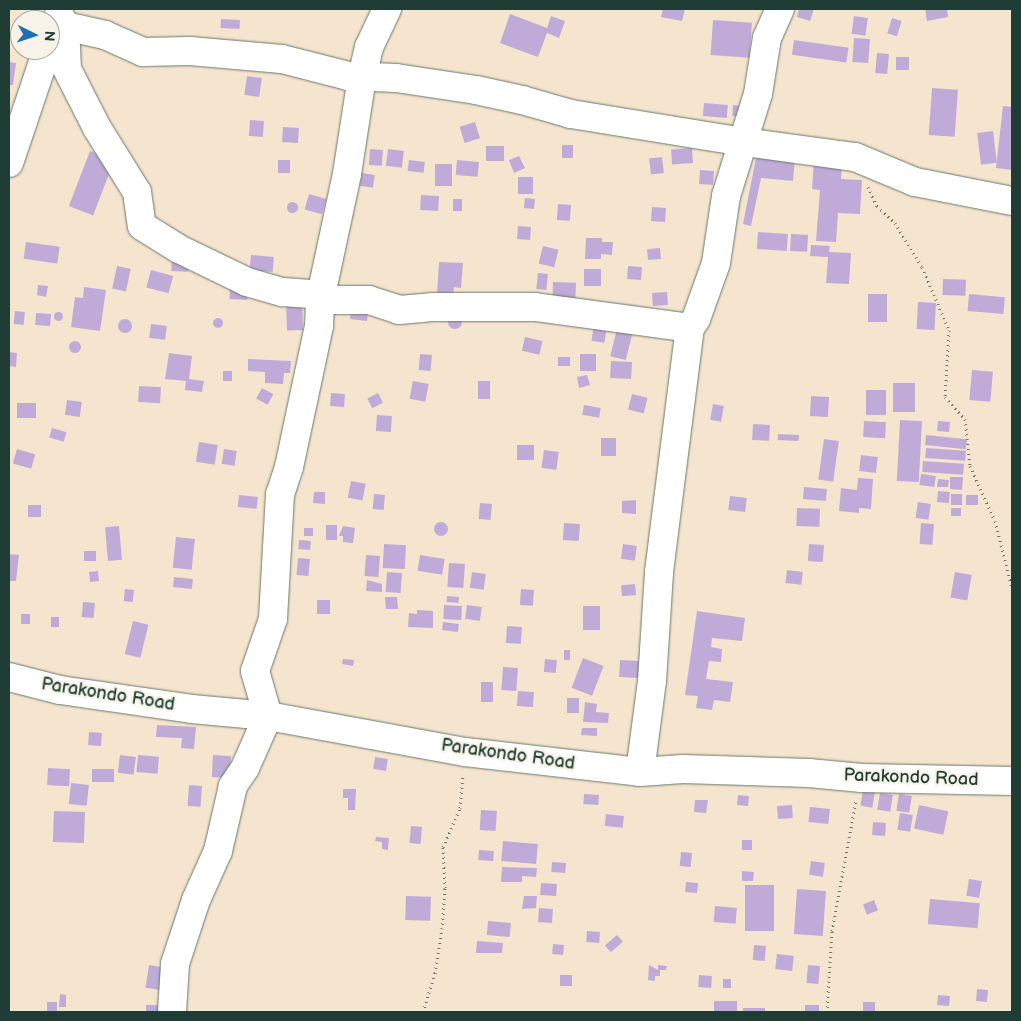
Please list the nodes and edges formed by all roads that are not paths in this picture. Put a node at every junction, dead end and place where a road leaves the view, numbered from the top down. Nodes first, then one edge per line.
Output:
1 (387, 9) edge
2 (780, 9) edge
3 (60, 23) edge
4 (60, 32) edge
5 (44, 60) edge
6 (362, 77) junction
7 (744, 142) junction
8 (9, 163) edge
9 (1012, 201) edge
10 (320, 300) junction
11 (690, 328) junction
12 (9, 677) edge
13 (268, 716) junction
14 (640, 772) junction
15 (1012, 781) edge
16 (172, 1012) edge

1 - 6 street
2 - 7 street
3 - 6 street
4 - 10 street
5 - 8 street
6 - 7 street
6 - 10 street
7 - 9 street
7 - 11 street
10 - 11 street
10 - 13 street
11 - 14 street
12 - 13 street, Parakondo Road
13 - 14 street, Parakondo Road
13 - 16 street
14 - 15 street, Parakondo Road

